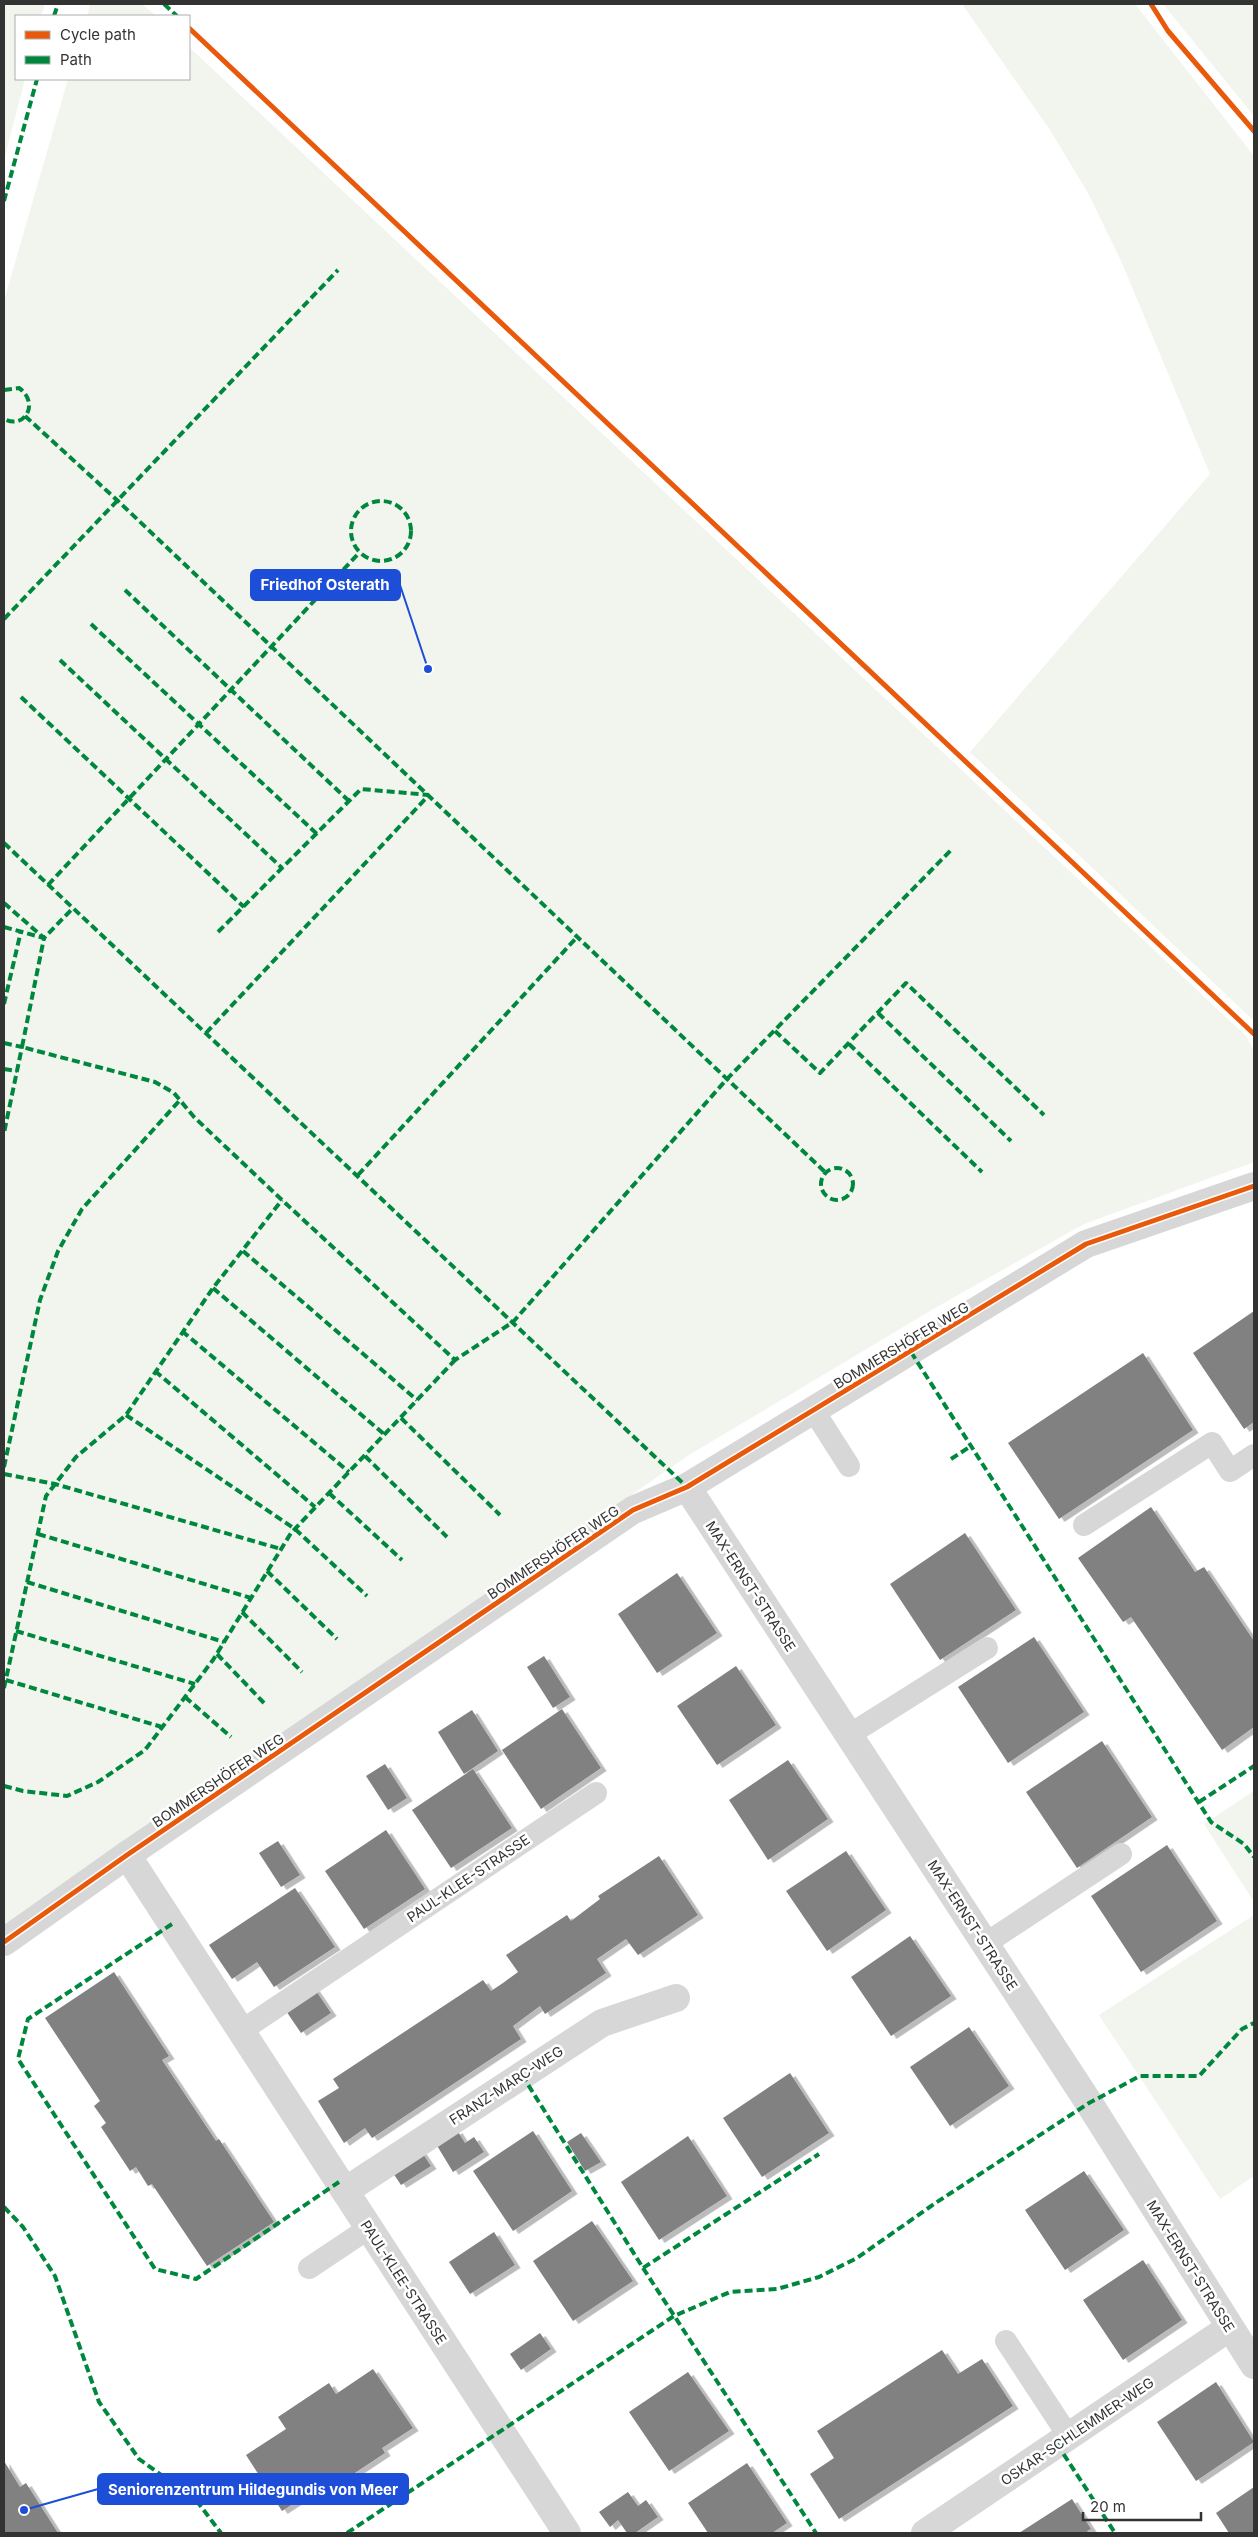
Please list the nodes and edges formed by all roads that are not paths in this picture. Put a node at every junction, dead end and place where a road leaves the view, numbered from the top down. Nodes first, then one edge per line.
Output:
1 (1254, 1186) edge
2 (814, 1411) junction
3 (1254, 1455) edge
4 (850, 1466) dead end
5 (687, 1487) junction
6 (1084, 1525) dead end
7 (987, 1648) dead end
8 (849, 1735) junction
9 (596, 1793) dead end
10 (1121, 1854) dead end
11 (127, 1855) junction
12 (4, 1942) edge
13 (985, 1944) junction
14 (676, 1998) dead end
15 (241, 2031) junction
16 (345, 2191) junction
17 (369, 2228) junction
18 (309, 2268) dead end
19 (1229, 2328) junction
20 (1006, 2341) dead end
21 (1254, 2365) edge
22 (1069, 2437) junction
23 (567, 2533) edge
24 (925, 2533) edge

1 - 2 street, BOMMERSHÖFER WEG
2 - 4 lane
2 - 5 street, BOMMERSHÖFER WEG
3 - 6 lane
5 - 8 street, MAX-ERNST-STRASSE
5 - 11 street, BOMMERSHÖFER WEG
7 - 8 lane
8 - 13 street, MAX-ERNST-STRASSE
9 - 15 lane, PAUL-KLEE-STRASSE
10 - 13 lane
11 - 12 street, BOMMERSHÖFER WEG
11 - 15 street, PAUL-KLEE-STRASSE
13 - 19 street, MAX-ERNST-STRASSE
14 - 16 street, FRANZ-MARC-WEG
15 - 16 street, PAUL-KLEE-STRASSE
16 - 17 street, PAUL-KLEE-STRASSE
17 - 18 lane
17 - 23 street, PAUL-KLEE-STRASSE
19 - 21 street, MAX-ERNST-STRASSE
19 - 22 street, OSKAR-SCHLEMMER-WEG
20 - 22 lane
22 - 24 street, OSKAR-SCHLEMMER-WEG

